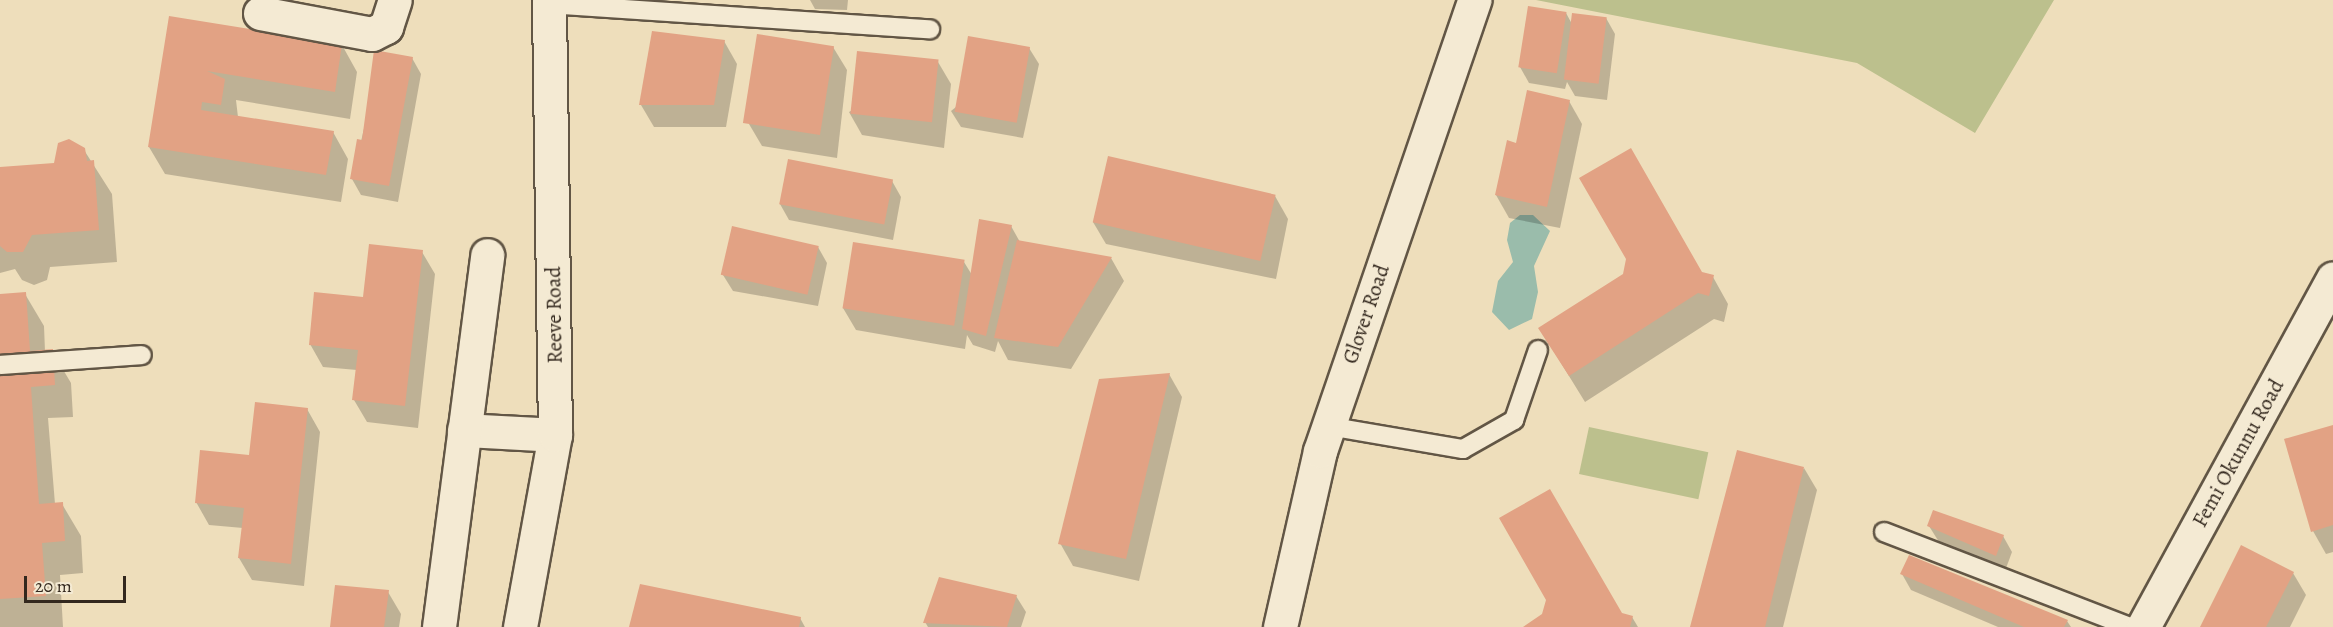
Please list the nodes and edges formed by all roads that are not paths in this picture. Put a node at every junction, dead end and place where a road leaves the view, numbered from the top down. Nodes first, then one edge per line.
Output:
1 (395, 0) edge
2 (549, 2) edge
3 (1472, 2) edge
4 (260, 13) dead end
5 (930, 28) dead end
6 (487, 255) dead end
7 (2333, 278) edge
8 (1538, 350) dead end
9 (142, 355) dead end
10 (0, 364) edge
11 (1328, 426) junction
12 (464, 430) junction
13 (555, 435) junction
14 (1884, 532) dead end
15 (439, 627) edge
16 (520, 627) edge
17 (1280, 627) edge
18 (2130, 627) edge
19 (2143, 627) edge

1 - 4 street
2 - 5 lane
2 - 13 street, Reeve Road
3 - 11 street, Glover Road
6 - 12 street
7 - 19 street, Femi Okunnu Road
8 - 11 lane
9 - 10 lane
11 - 17 street, Glover Road
12 - 13 street
12 - 15 street
13 - 16 street, Reeve Road
14 - 18 lane

